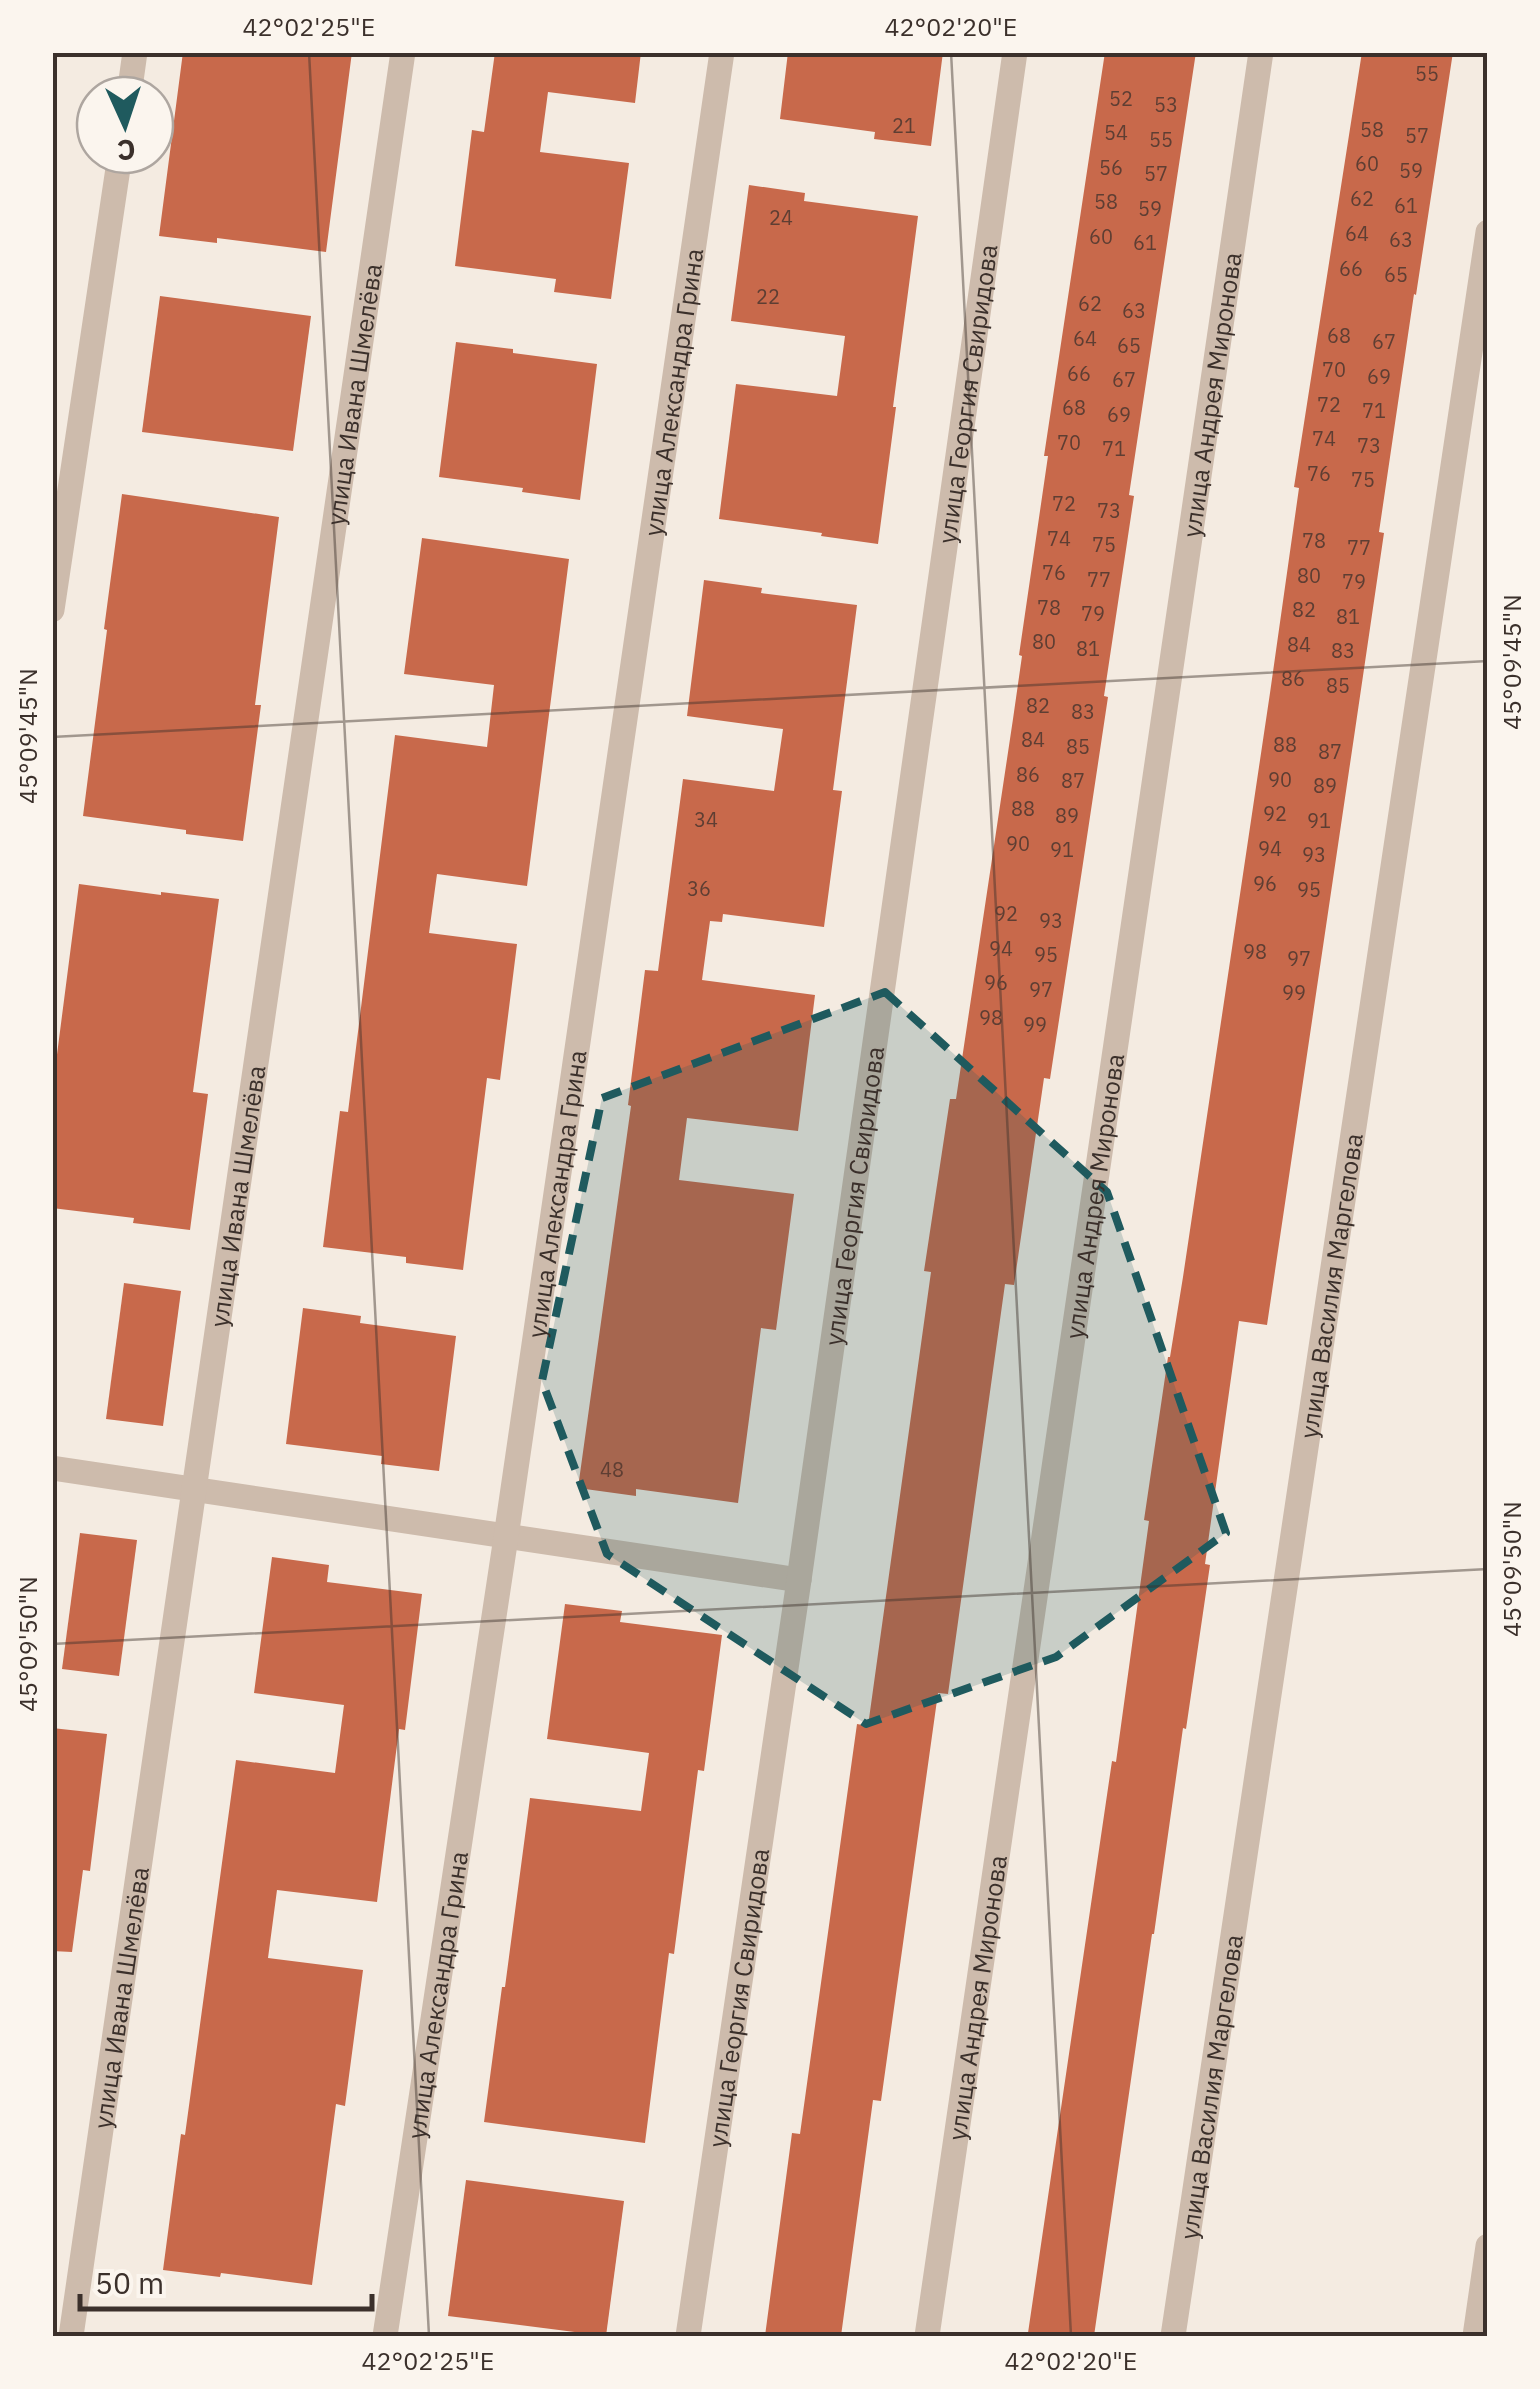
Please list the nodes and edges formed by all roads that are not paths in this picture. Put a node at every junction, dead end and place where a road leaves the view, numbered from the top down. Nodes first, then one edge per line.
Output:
1 (403, 52) edge
2 (722, 52) edge
3 (1015, 52) edge
4 (1261, 52) edge
5 (117, 175) edge
6 (1488, 232) edge
7 (52, 610) edge
8 (52, 1468) edge
9 (194, 1489) junction
10 (506, 1537) junction
11 (800, 1580) junction
12 (1488, 2246) edge
13 (70, 2336) edge
14 (385, 2336) edge
15 (688, 2336) edge
16 (927, 2336) edge
17 (1173, 2336) edge
18 (1475, 2336) edge

1 - 9 street, улица Ивана Шмелёва
2 - 10 street, улица Александра Грина
3 - 11 street, улица Георгия Свиридова
4 - 16 street, улица Андрея Миронова
5 - 7 street
6 - 17 street, улица Василия Маргелова
8 - 9 street
9 - 10 street
9 - 13 street, улица Ивана Шмелёва
10 - 11 street
10 - 14 street, улица Александра Грина
11 - 15 street, улица Георгия Свиридова
12 - 18 street

